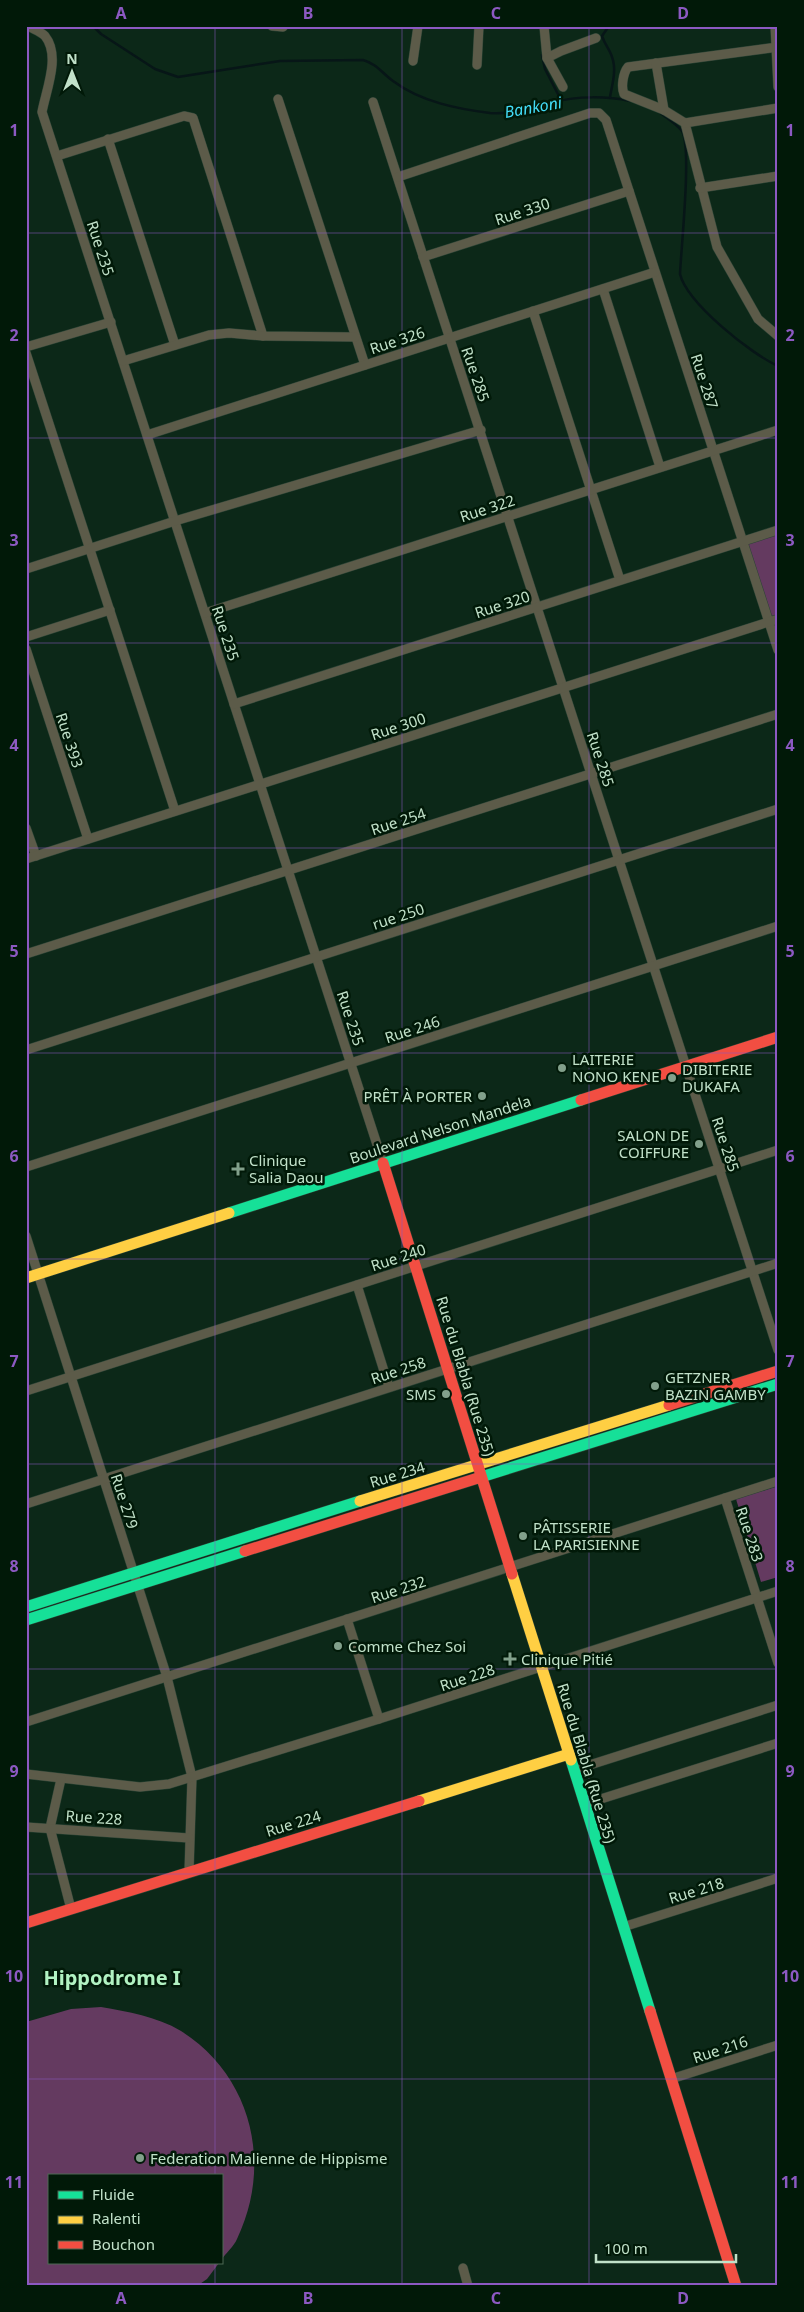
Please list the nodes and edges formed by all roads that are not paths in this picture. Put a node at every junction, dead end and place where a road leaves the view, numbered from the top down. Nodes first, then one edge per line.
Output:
1 (28, 26) edge
2 (272, 26) edge
3 (418, 26) edge
4 (479, 26) edge
5 (544, 26) edge
6 (775, 26) edge
7 (283, 27) edge
8 (596, 38) dead end
9 (776, 47) edge
10 (547, 58) junction
11 (413, 61) dead end
12 (656, 63) junction
13 (477, 66) dead end
14 (778, 86) edge
15 (563, 87) dead end
16 (278, 99) dead end
17 (373, 102) dead end
18 (778, 108) edge
19 (664, 110) junction
20 (685, 123) junction
21 (108, 139) junction
22 (57, 156) junction
23 (778, 176) edge
24 (398, 177) junction
25 (700, 188) junction
26 (629, 191) junction
27 (423, 257) junction
28 (655, 272) junction
29 (603, 289) junction
30 (533, 311) junction
31 (111, 322) junction
32 (263, 336) junction
33 (778, 336) edge
34 (355, 337) junction
35 (450, 338) junction
36 (175, 345) junction
37 (26, 347) edge
38 (26, 353) edge
39 (123, 361) junction
40 (365, 365) junction
41 (481, 430) junction
42 (778, 430) edge
43 (147, 435) junction
44 (713, 450) junction
45 (660, 467) junction
46 (591, 490) junction
47 (508, 516) junction
48 (175, 521) junction
49 (778, 530) edge
50 (742, 541) junction
51 (90, 548) junction
52 (26, 569) edge
53 (620, 580) junction
54 (537, 607) junction
55 (110, 610) junction
56 (205, 613) junction
57 (773, 620) edge
58 (26, 637) edge
59 (26, 649) edge
60 (778, 650) edge
61 (563, 688) junction
62 (234, 704) junction
63 (778, 714) edge
64 (591, 773) junction
65 (260, 784) junction
66 (778, 809) edge
67 (175, 812) junction
68 (26, 828) edge
69 (88, 839) junction
70 (36, 856) junction
71 (26, 859) edge
72 (619, 860) junction
73 (288, 870) junction
74 (778, 926) edge
75 (26, 954) edge
76 (316, 957) junction
77 (653, 966) junction
78 (778, 1037) edge
79 (26, 1050) edge
80 (351, 1063) junction
81 (686, 1066) junction
82 (778, 1150) edge
83 (384, 1163) junction
84 (26, 1167) edge
85 (719, 1168) junction
86 (26, 1236) edge
87 (778, 1263) edge
88 (416, 1266) junction
89 (752, 1271) junction
90 (38, 1274) junction
91 (26, 1278) edge
92 (357, 1285) junction
93 (778, 1350) edge
94 (448, 1368) junction
95 (778, 1370) edge
96 (71, 1376) junction
97 (778, 1384) edge
98 (389, 1387) junction
99 (26, 1391) edge
100 (478, 1464) junction
101 (482, 1476) junction
102 (104, 1479) junction
103 (778, 1481) edge
104 (724, 1498) junction
105 (26, 1504) edge
106 (510, 1567) junction
107 (133, 1572) junction
108 (137, 1585) junction
109 (778, 1592) edge
110 (757, 1598) junction
111 (26, 1608) edge
112 (347, 1619) junction
113 (26, 1620) edge
114 (778, 1663) edge
115 (542, 1667) junction
116 (167, 1677) junction
117 (778, 1705) edge
118 (379, 1719) junction
119 (26, 1722) edge
120 (778, 1743) edge
121 (569, 1754) junction
122 (574, 1770) junction
123 (26, 1774) edge
124 (192, 1776) junction
125 (61, 1779) junction
126 (585, 1804) junction
127 (26, 1827) edge
128 (50, 1828) junction
129 (189, 1838) junction
130 (189, 1872) junction
131 (778, 1878) edge
132 (71, 1909) junction
133 (26, 1923) edge
134 (623, 1927) junction
135 (778, 2044) edge
136 (671, 2079) junction
137 (463, 2268) dead end
138 (468, 2286) edge
139 (736, 2286) edge

1 - 22 street, Rue 235
2 - 7 street
3 - 11 street
4 - 13 street
5 - 10 street
6 - 9 street
8 - 10 street
9 - 12 street
9 - 14 street
10 - 15 street
12 - 19 street
12 - 19 street
16 - 34 street
17 - 24 street, Rue 285
18 - 20 street
19 - 20 street
20 - 25 street
21 - 22 street
21 - 32 street
21 - 36 street
22 - 31 street, Rue 235
23 - 25 street
24 - 26 street, Rue 287
24 - 27 street, Rue 285
25 - 33 street
26 - 27 street, Rue 330
26 - 28 street, Rue 287
27 - 35 street, Rue 285
28 - 29 street, Rue 326
28 - 44 street, Rue 287
29 - 30 street, Rue 326
29 - 45 street
30 - 35 street, Rue 326
30 - 46 street
31 - 37 street
31 - 39 street, Rue 235
32 - 34 street
32 - 36 street
34 - 40 street
35 - 40 street, Rue 326
35 - 41 street, Rue 285
36 - 39 street
38 - 51 street
39 - 43 street, Rue 235
40 - 43 street, Rue 326
41 - 47 street, Rue 285
41 - 48 street
42 - 44 street, Rue 322
43 - 48 street, Rue 235
44 - 45 street, Rue 322
44 - 50 street, Rue 287
45 - 46 street, Rue 322
46 - 47 street, Rue 322
46 - 53 street
47 - 54 street, Rue 285
47 - 56 street, Rue 322
48 - 51 street
48 - 56 street, Rue 235
49 - 50 street, Rue 320
50 - 53 street, Rue 320
50 - 57 street, Rue 287
51 - 52 street
51 - 55 street
53 - 54 street, Rue 320
54 - 61 street, Rue 285
54 - 62 street, Rue 320
55 - 58 street
55 - 67 street
56 - 62 street, Rue 235
57 - 60 street, Rue 287
57 - 61 street, Rue 300
59 - 69 street, Rue 393
61 - 64 street, Rue 285
61 - 65 street, Rue 300
62 - 65 street, Rue 235
63 - 64 street, Rue 254
64 - 72 street, Rue 285
64 - 73 street, Rue 254
65 - 67 street, Rue 300
65 - 73 street, Rue 235
66 - 72 street, rue 250
67 - 69 street, Rue 300
68 - 70 street
69 - 70 street, Rue 300
70 - 71 street, Rue 300
72 - 76 street, rue 250
72 - 77 street, Rue 285
73 - 75 street, Rue 254
73 - 76 street, Rue 235
74 - 77 street, Rue 246
76 - 79 street, rue 250
76 - 80 street, Rue 235
77 - 80 street, Rue 246
77 - 81 street, Rue 285
78 - 81 street, Boulevard Nelson Mandela
80 - 83 street, Rue 235
80 - 84 street, Rue 246
81 - 83 street, Boulevard Nelson Mandela
81 - 85 street, Rue 285
82 - 85 street, Rue 240
83 - 88 street, Rue du Blabla (Rue 235)
83 - 90 street, Boulevard Nelson Mandela
85 - 88 street, Rue 240
85 - 89 street, Rue 285
86 - 90 street, Rue 279
87 - 89 street, Rue 258
88 - 92 street, Rue 240
88 - 94 street, Rue du Blabla (Rue 235)
89 - 93 street, Rue 285
89 - 94 street, Rue 258
90 - 91 street, Boulevard Nelson Mandela
90 - 96 street, Rue 279
92 - 96 street, Rue 240
92 - 98 street
94 - 98 street, Rue 258
94 - 100 street, Rue du Blabla (Rue 235)
95 - 100 street, Rue 234
96 - 99 street, Rue 240
96 - 102 street, Rue 279
97 - 101 street, Rue 234
98 - 102 street, Rue 258
100 - 101 street, Rue du Blabla (Rue 235)
100 - 107 street, Rue 234
101 - 106 street, Rue du Blabla (Rue 235)
101 - 108 street, Rue 234
102 - 105 street, Rue 258
102 - 107 street, Rue 279
103 - 104 street, Rue 232
104 - 106 street, Rue 232
104 - 110 street, Rue 283
106 - 112 street, Rue 232
106 - 115 street, Rue du Blabla (Rue 235)
107 - 108 street, Rue 279
107 - 111 street, Rue 234
108 - 113 street, Rue 234
108 - 116 street, Rue 279
109 - 110 street, Rue 228
110 - 114 street, Rue 283
110 - 115 street, Rue 228
112 - 116 street, Rue 232
112 - 118 street
115 - 118 street, Rue 228
115 - 121 street, Rue du Blabla (Rue 235)
116 - 119 street, Rue 232
116 - 124 street, Rue 279
117 - 122 street
118 - 124 street, Rue 228
120 - 126 street
121 - 122 street, Rue du Blabla (Rue 235)
121 - 130 street, Rue 224
122 - 126 street, Rue du Blabla (Rue 235)
123 - 125 street, Rue 228
124 - 125 street, Rue 228
124 - 129 street, Rue 279
125 - 128 street
126 - 134 street, Rue du Blabla (Rue 235)
127 - 128 street, Rue 228
128 - 129 street, Rue 228
128 - 132 street
129 - 130 street, Rue 279
130 - 132 street, Rue 224
131 - 134 street, Rue 218
132 - 133 street, Rue 224
134 - 136 street, Rue du Blabla (Rue 235)
135 - 136 street, Rue 216
136 - 139 street, Rue du Blabla (Rue 235)
137 - 138 street

